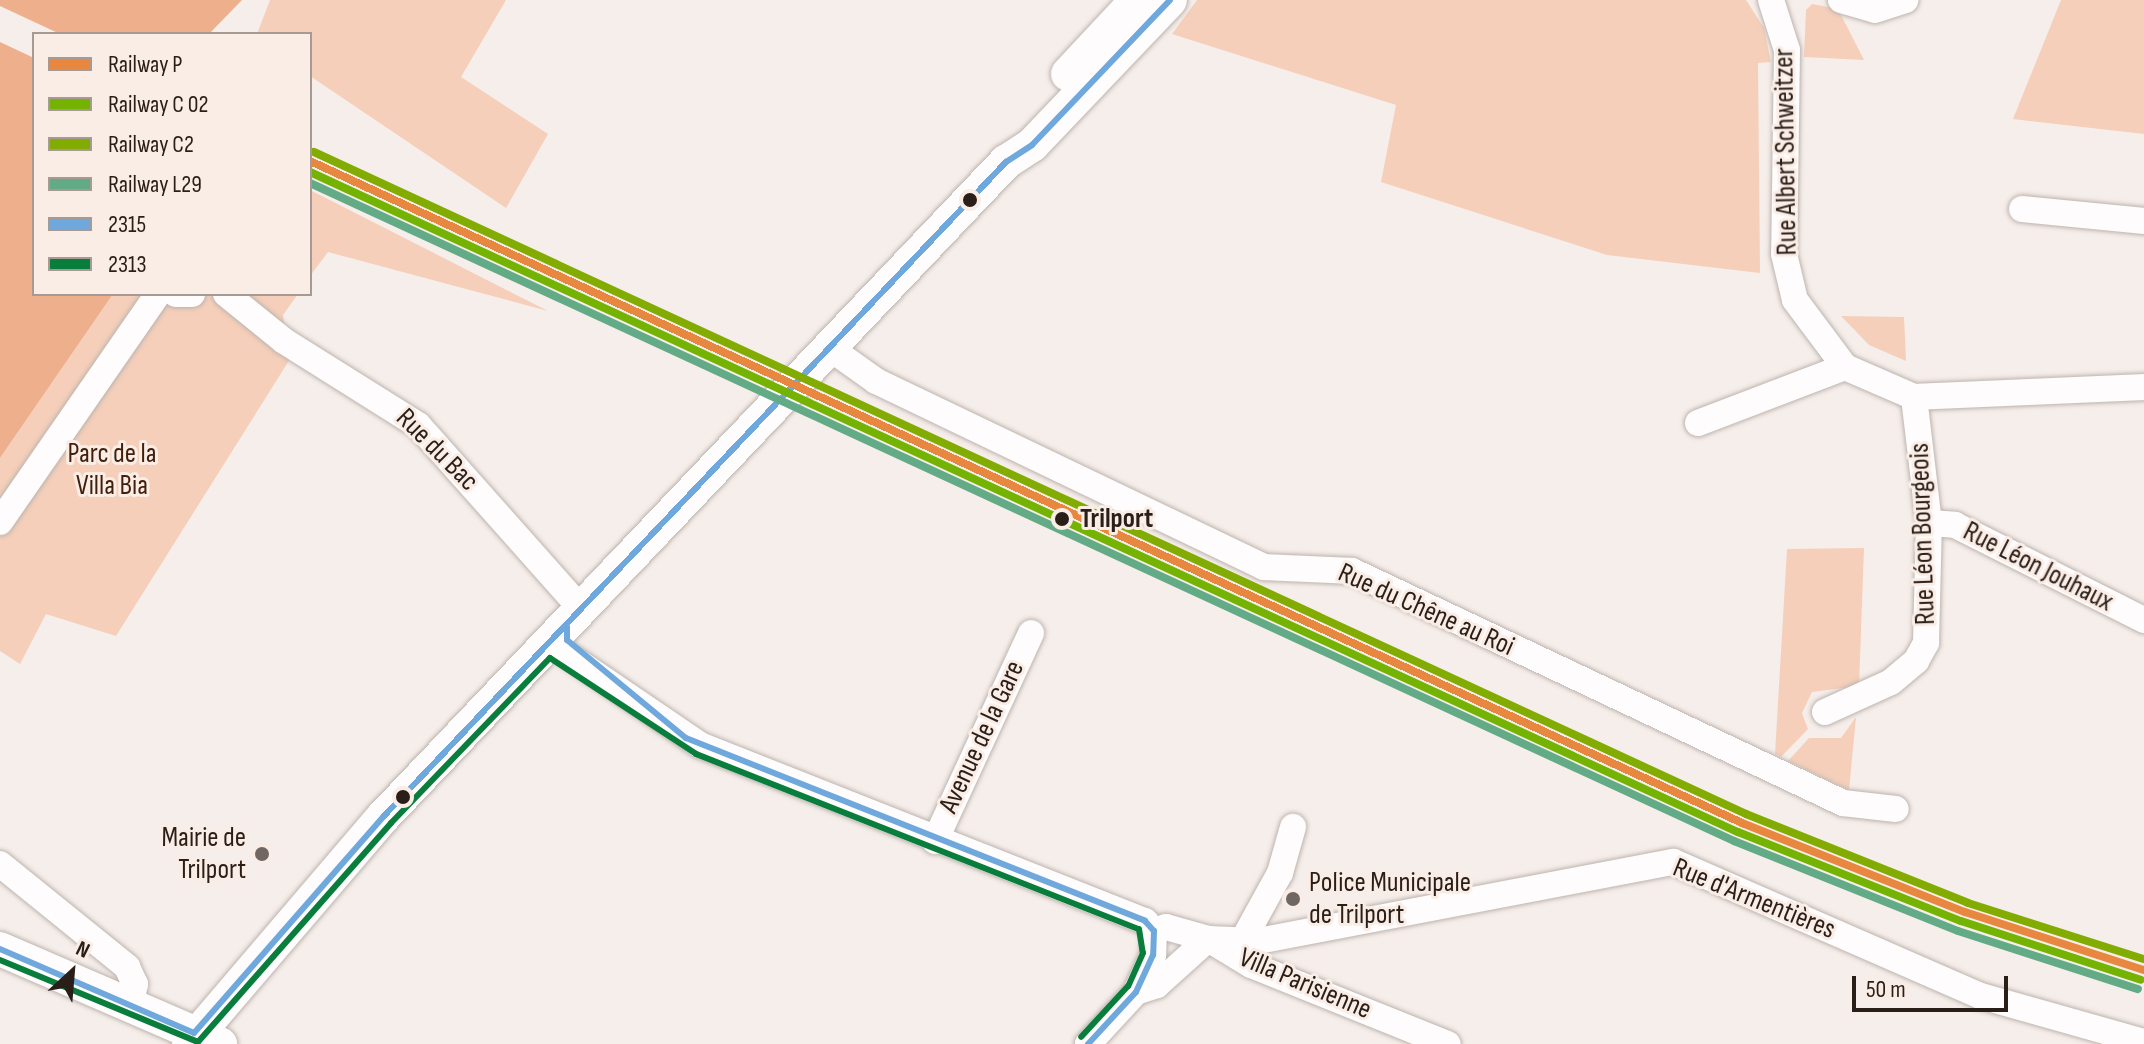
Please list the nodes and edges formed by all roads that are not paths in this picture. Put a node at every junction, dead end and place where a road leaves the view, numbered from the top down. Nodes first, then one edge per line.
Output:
1 (1137, 0) edge
2 (1151, 0) edge
3 (1170, 0) edge
4 (1771, 0) edge
5 (1841, 0) edge
6 (1905, 0) edge
7 (1133, 39) junction
8 (1006, 162) junction
9 (2022, 209) dead end
10 (2144, 221) edge
11 (157, 296) edge
12 (228, 296) edge
13 (831, 349) junction
14 (1845, 367) junction
15 (2144, 387) edge
16 (1914, 397) junction
17 (1698, 423) dead end
18 (0, 522) edge
19 (1929, 523) junction
20 (2144, 620) edge
21 (565, 628) junction
22 (1031, 633) dead end
23 (1825, 712) dead end
24 (1896, 809) dead end
25 (1293, 827) dead end
26 (935, 841) junction
27 (0, 864) edge
28 (1154, 931) junction
29 (1208, 939) junction
30 (1243, 940) junction
31 (0, 949) edge
32 (0, 970) edge
33 (1136, 992) junction
34 (130, 1005) junction
35 (191, 1041) edge
36 (2144, 1042) edge
37 (1088, 1044) edge
38 (1448, 1044) edge

1 - 8 main road
2 - 7 main road
3 - 7 main road
4 - 14 street, Rue Albert Schweitzer
5 - 6 street
7 - 8 main road
8 - 13 main road
9 - 10 street
11 - 18 street
12 - 21 street, Rue du Bac
13 - 21 main road
13 - 24 street, Rue du Chêne au Roi
14 - 16 street, Rue Albert Schweitzer
14 - 17 street
15 - 16 street, Rue Albert Schweitzer
16 - 19 street, Rue Léon Bourgeois
19 - 20 street, Rue Léon Jouhaux
19 - 23 street, Rue Léon Bourgeois
21 - 26 street
21 - 35 main road
22 - 26 street, Avenue de la Gare
25 - 30 street
26 - 28 street
27 - 34 street
28 - 29 street
28 - 33 street
29 - 30 street, Rue d'Armentières
29 - 33 street
29 - 38 street, Villa Parisienne
30 - 36 street, Rue d'Armentières
31 - 34 main road
32 - 35 main road
33 - 37 street
34 - 35 main road

